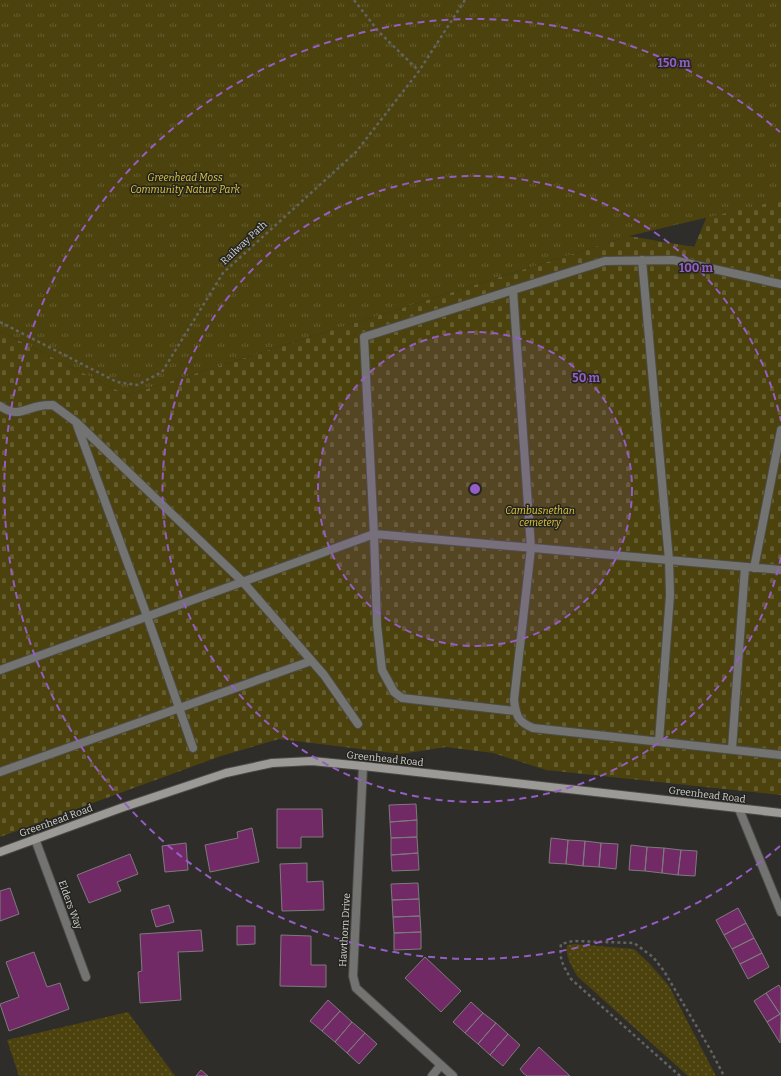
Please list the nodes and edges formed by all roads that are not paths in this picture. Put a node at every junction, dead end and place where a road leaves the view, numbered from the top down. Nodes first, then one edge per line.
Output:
1 (642, 260) junction
2 (781, 284) edge
3 (514, 290) junction
4 (0, 406) edge
5 (76, 422) junction
6 (781, 430) edge
7 (374, 534) junction
8 (530, 548) junction
9 (669, 560) junction
10 (745, 567) junction
11 (754, 568) junction
12 (781, 570) edge
13 (243, 582) junction
14 (146, 616) junction
15 (311, 660) junction
16 (0, 670) edge
17 (179, 708) junction
18 (515, 711) junction
19 (358, 724) dead end
20 (659, 742) junction
21 (193, 748) dead end
22 (732, 749) junction
23 (781, 754) edge
24 (363, 766) junction
25 (0, 772) edge
26 (739, 809) junction
27 (781, 813) edge
28 (35, 839) junction
29 (0, 852) edge
30 (781, 912) edge
31 (86, 978) dead end
32 (440, 1066) junction
33 (432, 1076) edge
34 (453, 1076) edge

1 - 2 street
1 - 3 street
1 - 9 street
3 - 7 street
3 - 8 street
4 - 5 street
5 - 13 street
5 - 14 street
6 - 11 street
7 - 8 street
7 - 13 street
7 - 18 street
8 - 9 street
8 - 18 street
9 - 10 street
9 - 20 street
10 - 11 street
10 - 22 street
11 - 12 street
13 - 14 street
13 - 15 street
14 - 16 street
14 - 17 street
15 - 17 street
15 - 19 street
17 - 21 street
17 - 25 street
18 - 20 street
20 - 22 street
22 - 23 street
24 - 26 street, Greenhead Road
24 - 28 street, Greenhead Road
24 - 32 street, Hawthorn Drive
26 - 27 street, Greenhead Road
26 - 30 street
28 - 29 street, Greenhead Road
28 - 31 street, Elders Way
32 - 33 street
32 - 34 street, Hawthorn Drive

